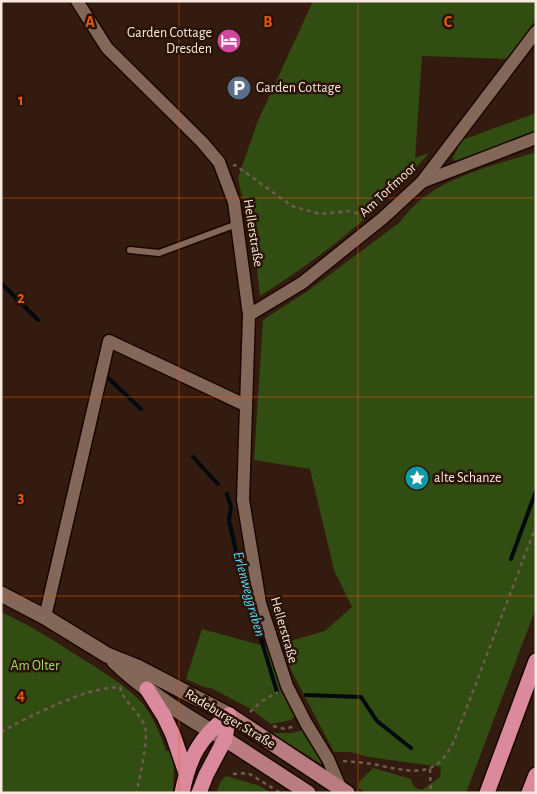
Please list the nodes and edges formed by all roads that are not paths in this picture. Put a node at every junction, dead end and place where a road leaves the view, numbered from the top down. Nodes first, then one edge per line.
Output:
1 (77, 1) edge
2 (536, 32) edge
3 (536, 138) edge
4 (422, 182) junction
5 (237, 224) junction
6 (130, 250) dead end
7 (249, 316) junction
8 (245, 405) junction
9 (1, 594) edge
10 (45, 617) junction
11 (107, 655) junction
12 (536, 660) edge
13 (147, 690) junction
14 (230, 715) junction
15 (210, 731) junction
16 (225, 739) junction
17 (186, 773) junction
18 (536, 775) edge
19 (344, 791) edge
20 (182, 793) edge
21 (200, 793) edge
22 (308, 793) edge
23 (488, 793) edge
24 (529, 793) edge

1 - 5 street, Hellerstraße
2 - 4 street, Am Torfmoor
3 - 4 street
4 - 7 street, Am Torfmoor
5 - 6 lane
5 - 7 street, Hellerstraße
7 - 8 street, Hellerstraße
8 - 10 street
8 - 19 street, Hellerstraße
9 - 10 main road, Radeburger Straße
10 - 11 main road, Radeburger Straße
11 - 13 main road, Radeburger Straße
11 - 14 main road, Radeburger Straße
12 - 23 highway
13 - 15 main road, Radeburger Straße
13 - 17 highway
14 - 15 highway
14 - 16 highway
14 - 19 main road, Radeburger Straße
15 - 16 main road, Radeburger Straße
15 - 17 highway
16 - 21 highway
16 - 22 main road, Radeburger Straße
17 - 20 highway
18 - 24 highway

